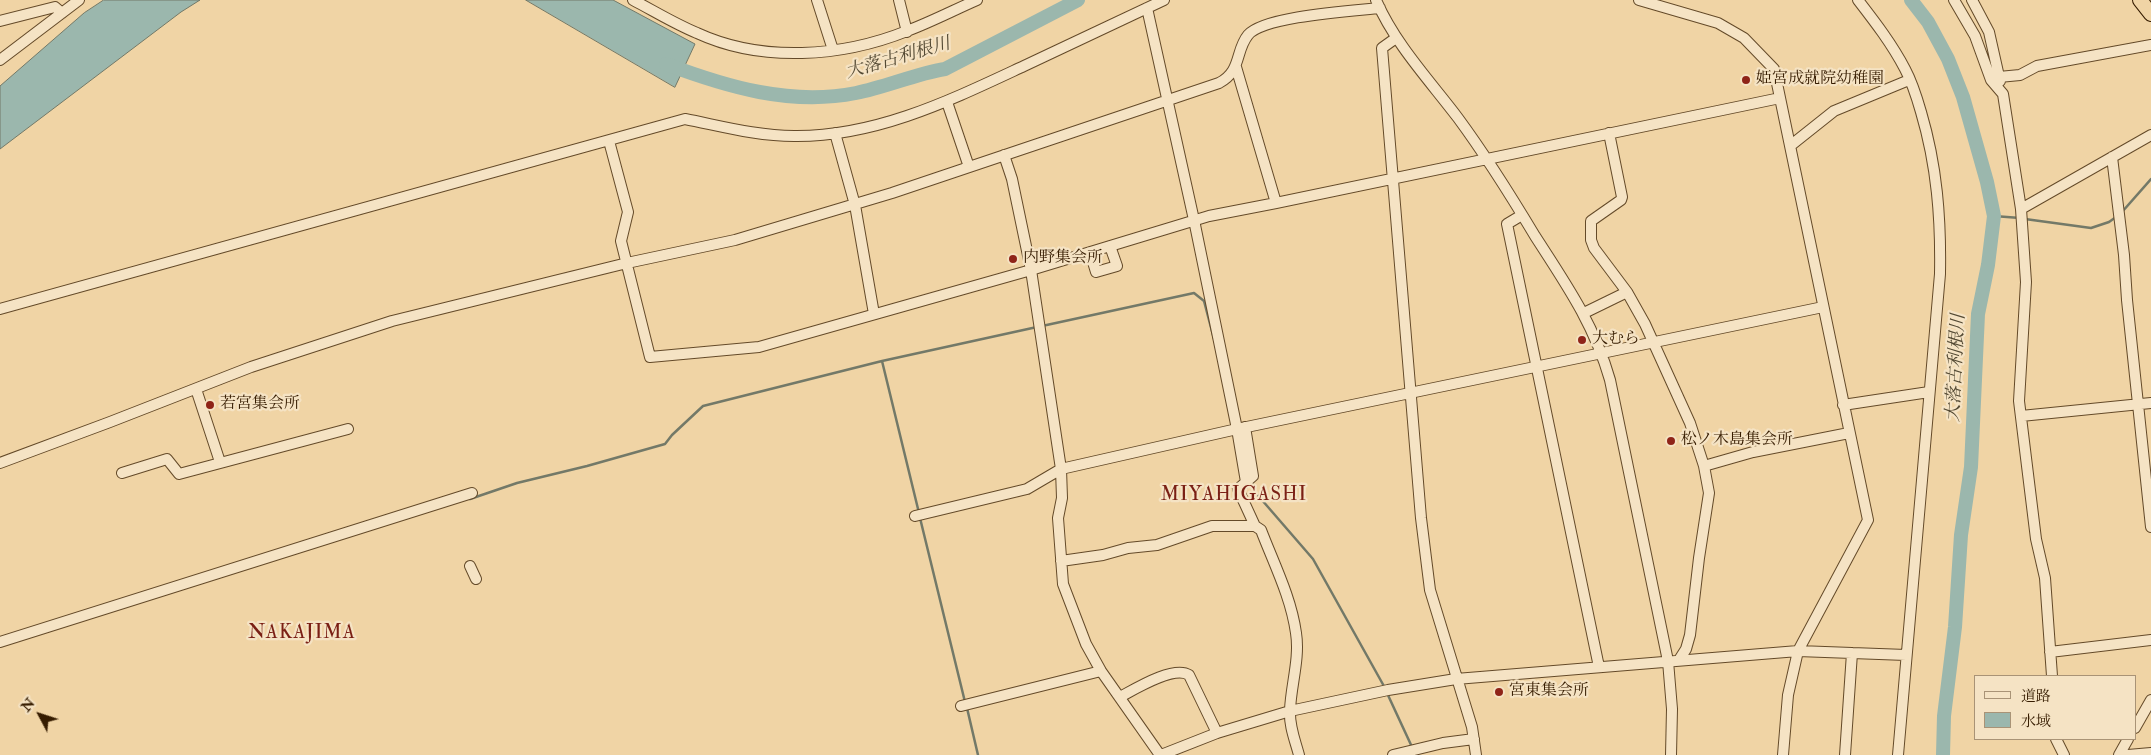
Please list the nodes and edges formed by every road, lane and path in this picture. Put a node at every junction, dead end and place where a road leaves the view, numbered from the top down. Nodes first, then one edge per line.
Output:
1 (79, 0) edge
2 (633, 0) edge
3 (817, 0) edge
4 (899, 0) edge
5 (977, 0) edge
6 (1164, 0) edge
7 (1640, 0) edge
8 (1858, 0) edge
9 (1954, 0) edge
10 (1972, 0) edge
11 (2140, 0) edge
12 (1379, 3) edge
13 (1147, 8) junction
14 (62, 13) junction
15 (2151, 14) edge
16 (0, 21) edge
17 (907, 32) junction
18 (1396, 38) junction
19 (2151, 45) edge
20 (833, 50) junction
21 (0, 60) edge
22 (1236, 66) junction
23 (1999, 76) junction
24 (1909, 80) junction
25 (2003, 94) junction
26 (1780, 98) junction
27 (1169, 99) junction
28 (946, 102) junction
29 (835, 133) junction
30 (1609, 133) junction
31 (2151, 134) edge
32 (609, 141) junction
33 (1790, 146) junction
34 (1004, 155) junction
35 (2112, 157) junction
36 (1486, 158) junction
37 (969, 166) junction
38 (1393, 179) junction
39 (1276, 204) junction
40 (855, 205) junction
41 (2021, 209) junction
42 (1522, 215) junction
43 (1194, 220) junction
44 (1110, 246) junction
45 (1090, 252) junction
46 (627, 263) junction
47 (1031, 270) junction
48 (1627, 292) junction
49 (1823, 307) junction
50 (0, 309) edge
51 (1584, 313) junction
52 (874, 314) junction
53 (1652, 342) junction
54 (1602, 353) junction
55 (1537, 366) junction
56 (196, 389) junction
57 (1411, 392) junction
58 (1929, 392) junction
59 (2151, 403) edge
60 (2137, 404) junction
61 (1843, 405) junction
62 (2022, 416) junction
63 (1241, 428) junction
64 (348, 429) dead end
65 (1849, 433) junction
66 (220, 462) junction
67 (0, 463) edge
68 (1704, 466) junction
69 (1061, 469) junction
70 (122, 473) dead end
71 (472, 493) dead end
72 (915, 516) dead end
73 (1255, 526) junction
74 (2151, 527) edge
75 (1061, 561) junction
76 (470, 566) dead end
77 (476, 579) dead end
78 (2151, 640) edge
79 (0, 642) edge
80 (1798, 650) junction
81 (2050, 652) junction
82 (1852, 653) junction
83 (1906, 655) junction
84 (1668, 660) junction
85 (1679, 660) junction
86 (1599, 667) junction
87 (1101, 671) junction
88 (2052, 675) edge
89 (1456, 679) junction
90 (1120, 697) junction
91 (2151, 700) edge
92 (961, 706) dead end
93 (1290, 711) junction
94 (2136, 726) edge
95 (1217, 733) junction
96 (1474, 739) junction
97 (2056, 740) edge
98 (2127, 740) edge
99 (2151, 753) edge
100 (1161, 755) edge
101 (1300, 755) edge
102 (1393, 755) edge
103 (1476, 755) edge
104 (1671, 755) edge
105 (1783, 755) edge
106 (1845, 755) edge
107 (1898, 755) edge
108 (2064, 755) edge
109 (2119, 755) edge
110 (2128, 755) edge

1 - 14 street
2 - 20 street
3 - 20 street
4 - 17 street
5 - 17 street
6 - 13 street
7 - 26 street
8 - 24 street
9 - 25 street
10 - 23 street
11 - 15 highway
12 - 18 street
12 - 22 street
13 - 27 street
13 - 28 street
14 - 16 street
14 - 21 street
17 - 20 street
18 - 36 street
18 - 38 street
19 - 23 street
22 - 27 street
22 - 39 street
23 - 25 street
24 - 33 street
24 - 58 street
25 - 41 street
26 - 30 street
26 - 33 street
27 - 34 street
27 - 43 street
28 - 29 street
28 - 37 street
29 - 32 street
29 - 40 street
30 - 36 street
30 - 48 street
31 - 35 street
32 - 46 street
32 - 50 street
33 - 49 street
34 - 37 street
34 - 47 street
35 - 41 street
35 - 60 street
36 - 38 street
36 - 42 street
37 - 40 street
38 - 39 street
38 - 57 street
39 - 43 street
40 - 46 street
40 - 52 street
41 - 62 street
42 - 51 street
42 - 55 street
43 - 44 street
43 - 63 street
44 - 45 street
44 - 45 street
45 - 47 street
46 - 52 street
46 - 56 street
47 - 52 street
47 - 69 street
48 - 51 street
48 - 53 street
49 - 53 street
49 - 61 street
51 - 54 street
53 - 54 street
53 - 68 street
54 - 55 street
54 - 84 street
55 - 57 street
55 - 86 street
56 - 66 street
56 - 67 street
57 - 63 street
57 - 89 street
58 - 61 street
58 - 83 street
59 - 60 street
60 - 62 street
60 - 74 street
61 - 65 street
62 - 81 street
63 - 69 street
63 - 73 street
64 - 66 street
65 - 68 street
65 - 80 street
66 - 70 street
68 - 85 street
69 - 72 street
69 - 75 street
71 - 79 street
73 - 75 street
73 - 93 street
75 - 87 street
76 - 77 street
78 - 81 street
80 - 82 street
80 - 85 street
80 - 105 street
81 - 88 street
82 - 83 street
82 - 106 street
83 - 107 street
84 - 85 street
84 - 86 street
84 - 104 street
86 - 89 street
87 - 90 street
87 - 92 street
89 - 93 street
89 - 96 street
90 - 95 street
90 - 100 street
91 - 94 street
93 - 95 street
93 - 101 street
95 - 100 street
96 - 102 street
96 - 103 street
97 - 108 street
98 - 109 street
99 - 110 street

